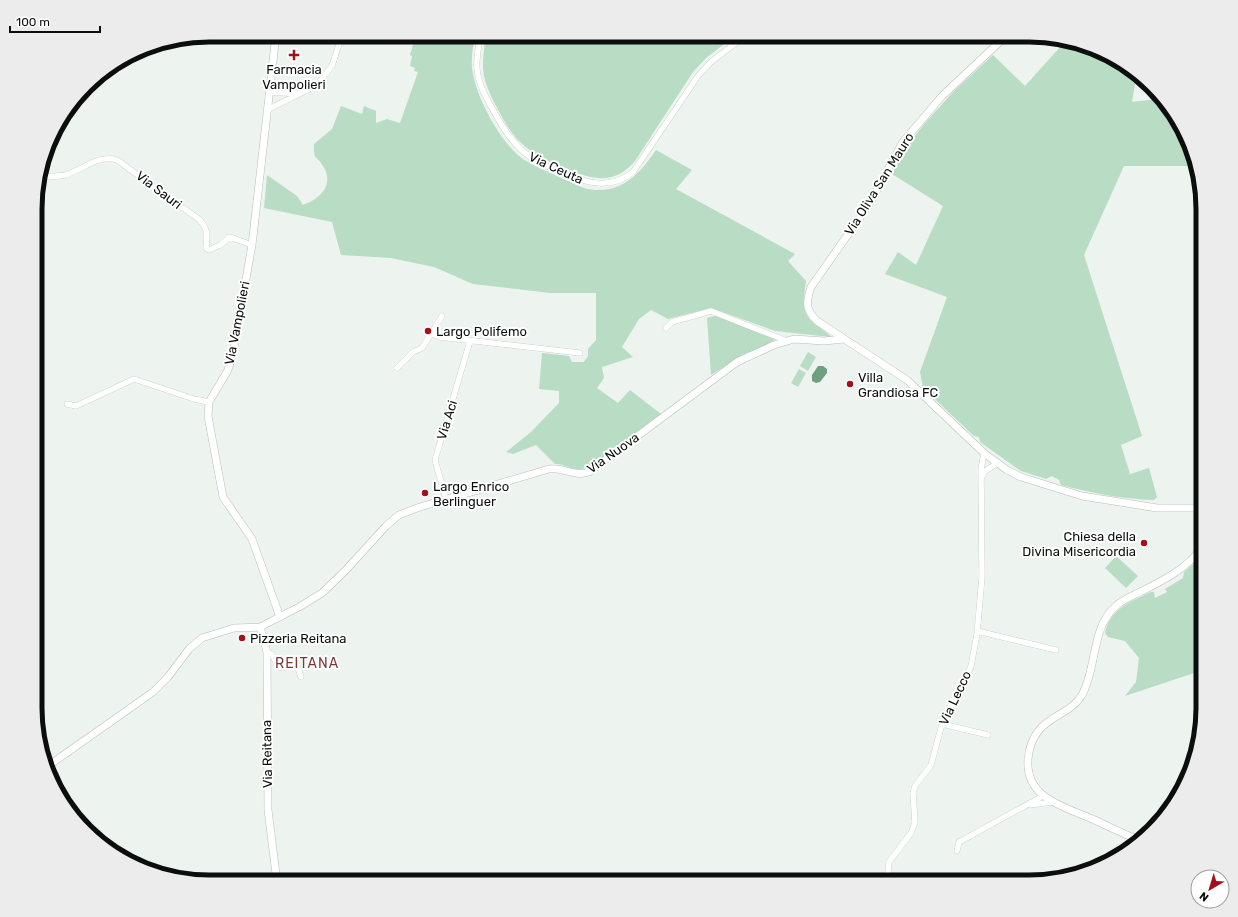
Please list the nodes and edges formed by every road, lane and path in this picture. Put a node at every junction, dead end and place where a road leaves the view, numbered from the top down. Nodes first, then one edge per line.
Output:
1 (275, 42) edge
2 (340, 42) edge
3 (479, 42) edge
4 (737, 42) edge
5 (1000, 42) edge
6 (271, 92) junction
7 (301, 94) junction
8 (269, 109) junction
9 (45, 176) edge
10 (252, 245) junction
11 (442, 316) dead end
12 (666, 328) dead end
13 (431, 333) junction
14 (844, 339) junction
15 (470, 341) junction
16 (787, 341) junction
17 (580, 353) dead end
18 (397, 368) dead end
19 (209, 402) junction
20 (67, 404) dead end
21 (984, 453) junction
22 (997, 463) junction
23 (981, 479) junction
24 (446, 499) junction
25 (1196, 508) edge
26 (1196, 555) edge
27 (280, 617) junction
28 (260, 627) junction
29 (977, 631) junction
30 (1056, 650) dead end
31 (267, 652) junction
32 (301, 677) dead end
33 (942, 724) junction
34 (988, 735) dead end
35 (52, 763) edge
36 (1043, 796) junction
37 (1053, 802) junction
38 (1027, 805) junction
39 (1135, 838) edge
40 (957, 851) dead end
41 (276, 875) edge
42 (888, 875) edge

1 - 6 street, Via Vampolieri
2 - 7 street
3 - 4 street, Via Ceuta
5 - 14 street, Via Oliva San Mauro
6 - 7 street
6 - 8 street, Via Vampolieri
7 - 8 street
8 - 10 street, Via Vampolieri
9 - 10 street, Via Sauri
10 - 19 street, Via Vampolieri
11 - 13 street
12 - 16 street
13 - 15 street
13 - 18 street
14 - 16 street, Via Nuova
14 - 21 street, Via Oliva San Mauro
15 - 17 street
15 - 24 street, Via Aci
16 - 24 street, Via Nuova
19 - 20 street
19 - 27 street
21 - 22 street, Via Oliva San Mauro
21 - 23 street, Via Lecco
22 - 23 street
22 - 25 street, Via Oliva San Mauro
23 - 29 street, Via Lecco
24 - 27 street, Via Nuova
26 - 36 street
27 - 28 street, Via Nuova
28 - 31 street, Via Reitana
28 - 35 street
29 - 30 street
29 - 33 street, Via Lecco
31 - 32 street
31 - 41 street, Via Reitana
33 - 34 street
33 - 42 street, Via Lecco
36 - 37 street
36 - 38 street
37 - 38 street
37 - 39 street
38 - 40 street

